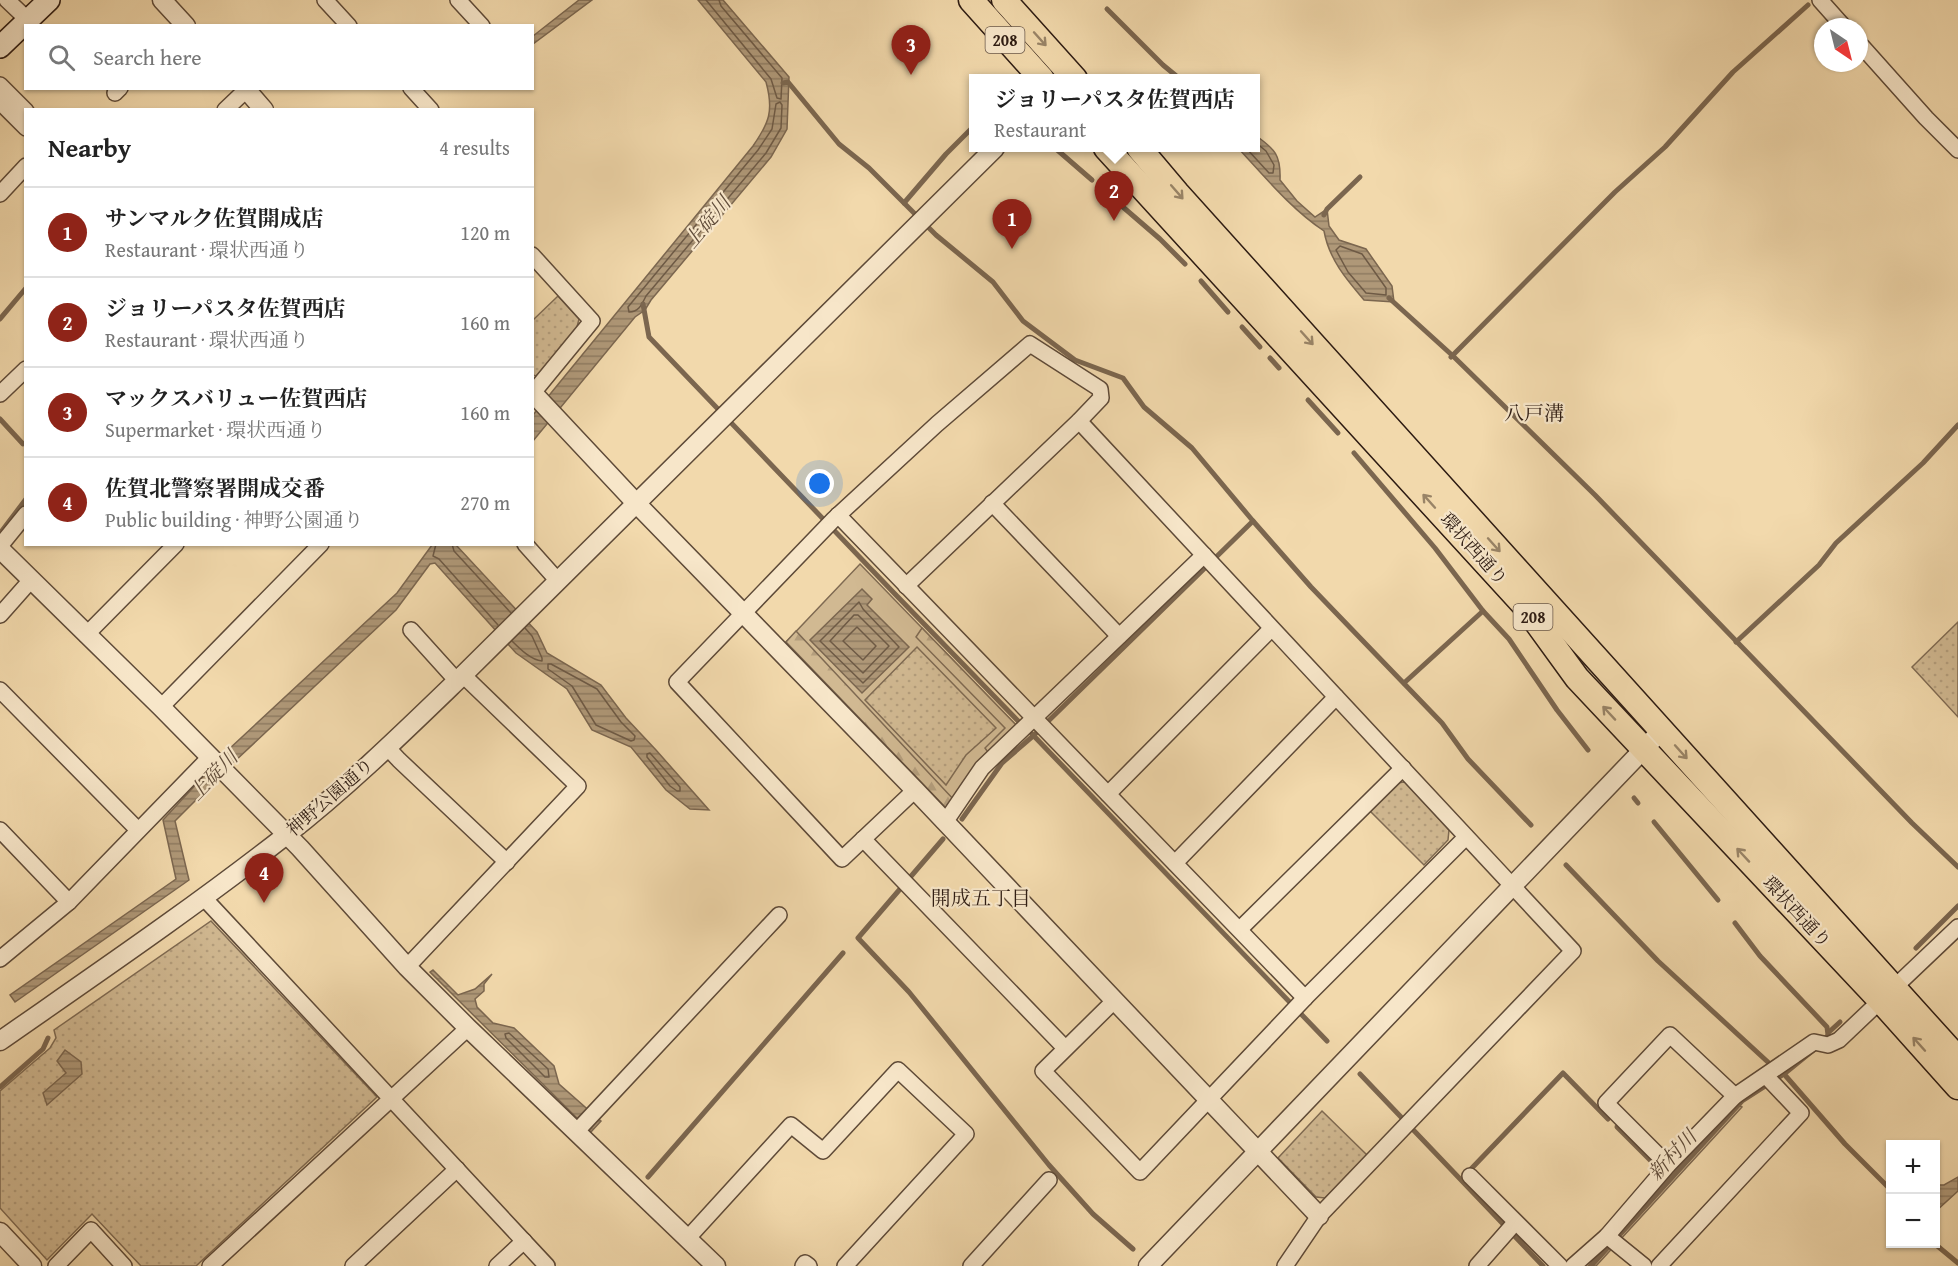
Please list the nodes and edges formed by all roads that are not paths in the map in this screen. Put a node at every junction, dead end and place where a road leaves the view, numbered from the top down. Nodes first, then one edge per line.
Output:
1 (7, 0) edge
2 (49, 0) edge
3 (162, 0) edge
4 (325, 0) edge
5 (458, 0) edge
6 (970, 0) edge
7 (1004, 0) edge
8 (1820, 0) edge
9 (1837, 18) edge
10 (28, 20) junction
11 (184, 24) edge
12 (347, 24) edge
13 (480, 24) edge
14 (0, 47) edge
15 (1868, 53) edge
16 (1038, 74) edge
17 (1068, 74) edge
18 (0, 85) edge
19 (244, 90) edge
20 (246, 90) edge
21 (413, 90) edge
22 (0, 102) edge
23 (227, 108) edge
24 (262, 108) edge
25 (429, 108) edge
26 (24, 109) edge
27 (24, 126) edge
28 (1958, 150) edge
29 (990, 152) edge
30 (1111, 152) edge
31 (1143, 152) edge
32 (23, 175) edge
33 (0, 194) edge
34 (534, 257) edge
35 (24, 371) edge
36 (0, 394) edge
37 (535, 395) edge
38 (1079, 420) junction
39 (636, 503) junction
40 (992, 504) junction
41 (24, 517) edge
42 (836, 517) junction
43 (174, 546) edge
44 (319, 546) edge
45 (527, 546) edge
46 (0, 548) edge
47 (1209, 560) junction
48 (32, 580) junction
49 (558, 580) junction
50 (906, 586) junction
51 (744, 614) junction
52 (0, 615) edge
53 (1271, 629) junction
54 (411, 630) dead end
55 (86, 634) junction
56 (1119, 636) junction
57 (460, 678) junction
58 (0, 690) edge
59 (1336, 697) junction
60 (161, 707) junction
61 (1035, 725) junction
62 (1662, 730) junction
63 (387, 747) junction
64 (1642, 749) junction
65 (211, 758) junction
66 (1403, 768) junction
67 (915, 790) junction
68 (1108, 794) junction
69 (944, 821) junction
70 (0, 830) edge
71 (138, 830) junction
72 (286, 835) junction
73 (1466, 837) junction
74 (863, 839) junction
75 (507, 862) junction
76 (1175, 863) junction
77 (1512, 887) junction
78 (204, 898) junction
79 (69, 902) junction
80 (779, 915) dead end
81 (1958, 927) edge
82 (1240, 930) junction
83 (0, 959) edge
84 (407, 967) junction
85 (1887, 994) junction
86 (1114, 1001) junction
87 (1299, 1004) junction
88 (468, 1028) junction
89 (0, 1041) edge
90 (1065, 1048) junction
91 (1958, 1059) edge
92 (1773, 1076) junction
93 (1958, 1087) edge
94 (1736, 1096) junction
95 (392, 1098) junction
96 (1209, 1101) junction
97 (579, 1129) junction
98 (1257, 1151) junction
99 (1668, 1165) junction
100 (457, 1169) junction
101 (1470, 1176) dead end
102 (1050, 1180) dead end
103 (1319, 1216) junction
104 (1509, 1230) dead end
105 (0, 1232) edge
106 (687, 1239) junction
107 (524, 1241) junction
108 (1612, 1241) junction
109 (32, 1266) edge
110 (56, 1266) edge
111 (124, 1266) edge
112 (210, 1266) edge
113 (353, 1266) edge
114 (497, 1266) edge
115 (547, 1266) edge
116 (716, 1266) edge
117 (803, 1266) edge
118 (809, 1266) edge
119 (844, 1266) edge
120 (970, 1266) edge
121 (1148, 1266) edge
122 (1285, 1266) edge
123 (1477, 1266) edge
124 (1560, 1266) edge
125 (1573, 1266) edge
126 (1644, 1266) edge
127 (1659, 1266) edge

1 - 10 street
2 - 10 main road
3 - 11 street
4 - 12 street
5 - 13 street
6 - 16 highway, 208
7 -> 17 highway, 208
8 - 9 street
10 - 14 main road
15 - 28 street
18 - 26 street
19 - 23 street
20 - 24 street
21 - 25 street
22 - 27 street
29 - 39 street
64 -> 30 highway, 環状西通り / 208
31 -> 62 highway, 環状西通り / 208
32 - 33 street
34 - 37 street
35 - 36 street
37 - 39 street
38 - 40 street
38 - 42 street
38 - 47 street
39 - 49 street
39 - 51 street
40 - 50 street
40 - 56 street
41 - 46 street
42 - 50 street
42 - 51 street
43 - 55 street
44 - 60 street
45 - 49 street
46 - 48 street
47 - 53 street
47 - 56 street
48 - 52 street
48 - 55 street
49 - 57 street, 神野公園通り
50 - 61 street
51 - 67 street
51 - 74 street
53 - 59 street
53 - 68 street
54 - 57 street
55 - 60 street
56 - 61 street
57 - 63 street, 神野公園通り
57 - 75 street
58 - 71 street
59 - 66 street
59 - 76 street
60 - 65 street
61 - 68 street
61 - 69 street
62 - 64 street
62 -> 85 highway, 環状西通り / 208
63 - 72 street, 神野公園通り
63 - 75 street
64 - 77 street
85 -> 64 highway, 環状西通り / 208
65 - 71 street
65 - 72 street
66 - 73 street
66 - 82 street
67 - 69 street
67 - 74 street
68 - 76 street
69 - 86 street
70 - 79 street
71 - 79 street
72 - 78 street, 神野公園通り
72 - 84 street
73 - 77 street
73 - 87 street
74 - 90 street
75 - 84 street
76 - 82 street
77 - 98 street
77 - 103 street
78 - 89 street, 神野公園通り
78 - 95 street
79 - 83 street
80 - 97 street
81 - 85 street
82 - 87 street
84 - 88 street
85 - 91 highway, 環状西通り / 208
85 - 92 street
93 -> 85 highway, 環状西通り / 208
86 - 90 street
86 - 96 street
87 - 96 street
88 - 95 street
88 - 97 street
90 - 96 street
92 - 94 street
92 - 127 street
94 - 99 street
94 - 99 street
95 - 100 street
95 - 112 street
96 - 98 street
97 - 106 street
98 - 103 street
98 - 121 street
99 - 108 street
100 - 107 street
100 - 113 street
101 - 124 street
102 - 120 street
103 - 122 street
104 - 123 street
105 - 109 street
106 - 116 street
106 - 119 street
107 - 114 street
107 - 115 street
108 - 125 street
108 - 126 street
110 - 111 street
117 - 118 street

